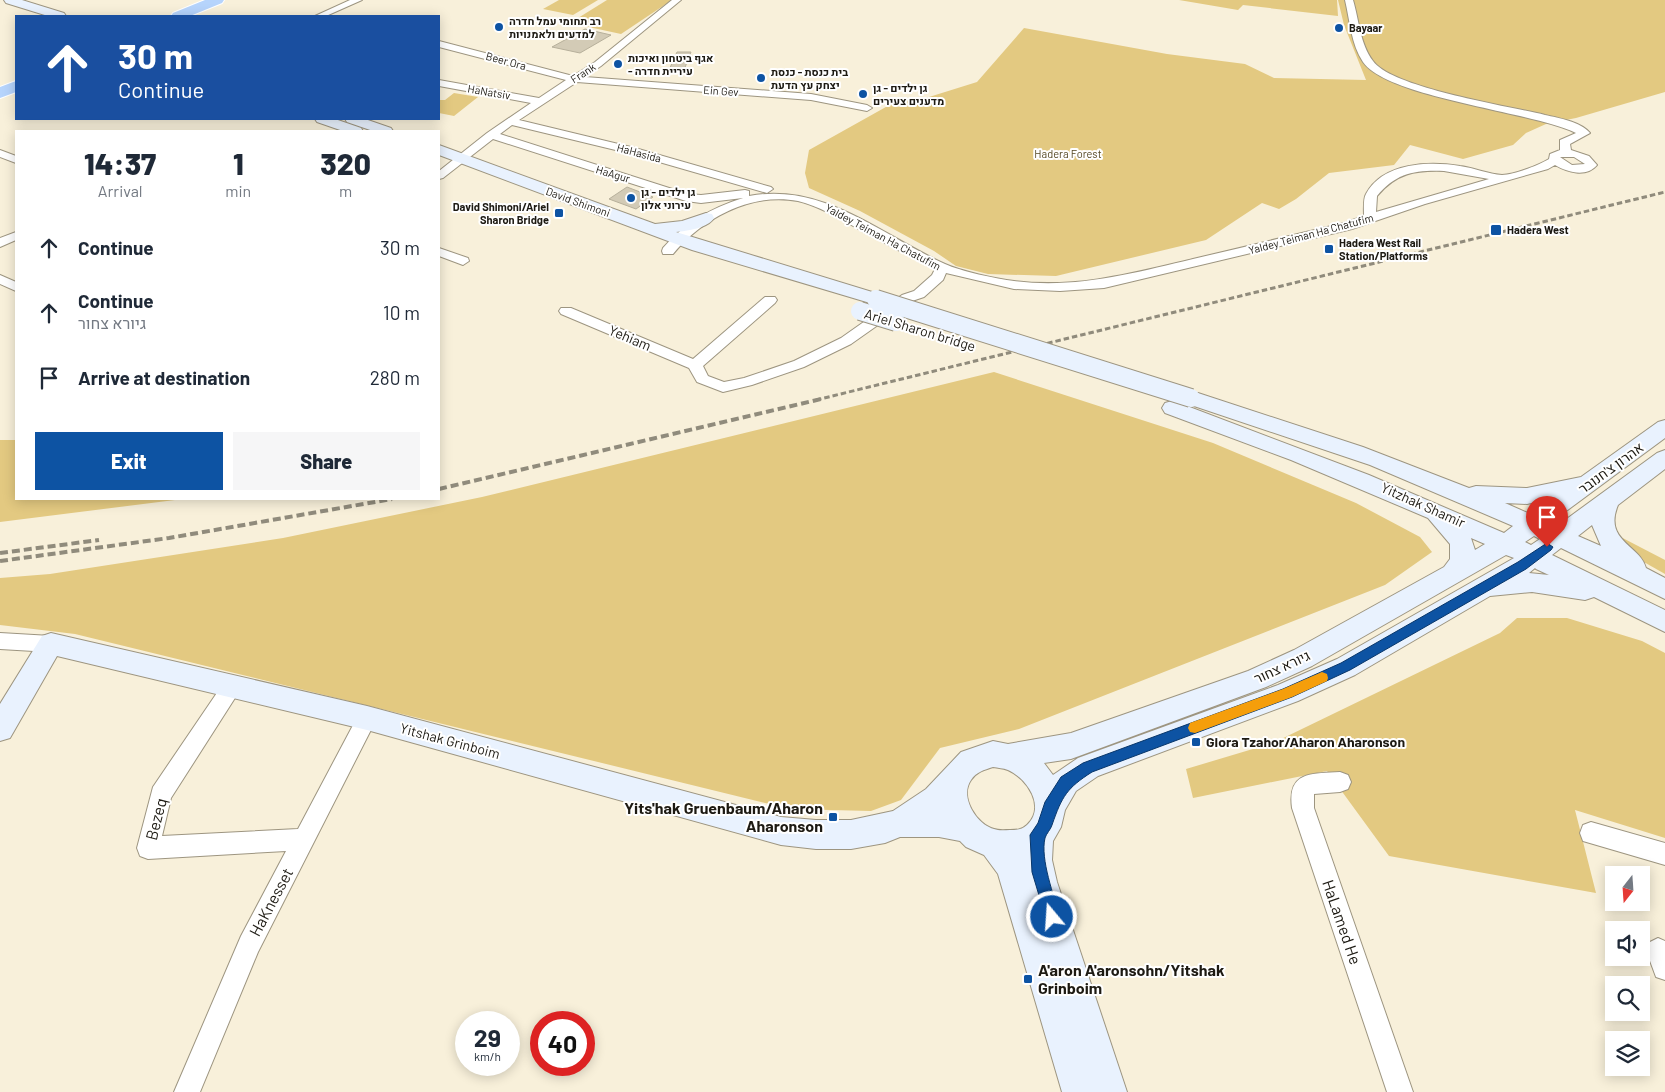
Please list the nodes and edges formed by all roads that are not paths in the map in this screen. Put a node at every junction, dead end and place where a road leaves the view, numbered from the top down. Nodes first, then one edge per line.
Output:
1 (10, 0) edge
2 (216, 0) edge
3 (233, 0) edge
4 (343, 0) edge
5 (358, 0) edge
6 (677, 0) edge
7 (1349, 0) edge
8 (0, 5) edge
9 (32, 15) edge
10 (57, 15) edge
11 (180, 15) edge
12 (196, 15) edge
13 (322, 15) edge
14 (440, 44) edge
15 (574, 79) junction
16 (440, 83) edge
17 (15, 86) edge
18 (0, 93) edge
19 (15, 93) edge
20 (0, 100) edge
21 (540, 101) junction
22 (867, 108) dead end
23 (325, 120) edge
24 (355, 120) edge
25 (510, 121) junction
26 (353, 130) edge
27 (383, 130) edge
28 (487, 138) junction
29 (0, 152) edge
30 (440, 152) edge
31 (1566, 153) junction
32 (15, 160) edge
33 (1560, 164) junction
34 (448, 165) edge
35 (1505, 179) junction
36 (767, 189) joint
37 (1370, 219) junction
38 (712, 220) junction
39 (649, 228) junction
40 (15, 236) edge
41 (0, 243) edge
42 (678, 244) junction
43 (440, 252) edge
44 (718, 252) junction
45 (463, 262) dead end
46 (936, 273) junction
47 (0, 278) edge
48 (15, 286) edge
49 (770, 300) dead end
50 (566, 311) dead end
51 (695, 365) junction
52 (1191, 398) joint
53 (1172, 408) joint
54 (1665, 428) edge
55 (1665, 458) edge
56 (1592, 480) junction
57 (1446, 488) junction
58 (1412, 501) junction
59 (1608, 501) junction
60 (1532, 525) junction
61 (1559, 538) junction
62 (1507, 543) junction
63 (1536, 556) junction
64 (1459, 586) junction
65 (1663, 588) edge
66 (1654, 616) edge
67 (0, 641) edge
68 (50, 644) junction
69 (232, 687) junction
70 (367, 718) junction
71 (0, 729) edge
72 (1010, 756) junction
73 (955, 780) junction
74 (1340, 782) dead end
75 (1044, 821) junction
76 (898, 824) junction
77 (965, 827) junction
78 (1591, 833) dead end
79 (304, 840) junction
80 (995, 845) junction
81 (1665, 854) edge
82 (187, 1092) edge
83 (1080, 1092) edge
84 (1109, 1092) edge
85 (1400, 1092) edge

1 - 10 main road
2 - 11 highway
3 - 12 highway
4 - 13 street
5 - 13 street
6 - 15 street, Frank
7 - 31 street
8 - 9 main road
14 - 15 street, Beer Ora
15 - 21 street, Frank
15 - 22 street, Ein Gev
16 - 21 street, HaNatsiv
17 - 18 highway
19 - 20 highway
21 - 25 street, Frank
23 - 26 main road
24 - 27 main road
25 - 28 street, Frank
25 - 36 street, HaHasida
28 - 34 street, Frank
28 - 36 street, HaAgur
29 - 32 street
30 - 34 main road, David Shimoni
31 - 33 street
31 - 33 street, Yaldey Teiman Ha Chatufim
33 - 35 street, Yaldey Teiman Ha Chatufim
34 - 39 main road, David Shimoni
34 - 42 main road, David Shimoni
35 - 37 street, Yaldey Teiman Ha Chatufim
35 - 37 street
37 - 46 street, Yaldey Teiman Ha Chatufim
38 - 39 main road
38 - 42 street, Yaldey Teiman Ha Chatufim
38 - 44 main road
38 - 46 street, Yaldey Teiman Ha Chatufim
39 - 42 main road, David Shimoni
40 - 41 street
42 - 44 main road, David Shimoni
42 - 53 main road, Ariel Sharon bridge, bridge
43 - 45 street
44 - 52 main road, Ariel Sharon bridge, bridge
46 - 51 street
47 - 48 street
49 - 51 street
50 - 51 street, Yehiam
52 - 57 main road, Yitzhak Shamir
53 - 58 main road, Yitzhak Shamir
54 - 56 main road, אהרון צ'חנובר
55 - 59 main road, אהרון צ'חנובר
56 - 57 main road
56 - 60 main road, אהרון צ'חנובר
57 - 60 main road, Yitzhak Shamir
58 - 62 main road, Yitzhak Shamir
58 - 64 main road
59 - 61 main road, אהרון צ'חנובר
59 - 65 main road
60 - 61 main road, Yitzhak Shamir
60 - 62 main road, גיורא צחור
61 - 63 main road, גיורא צחור
61 - 65 main road, Yitzhak Shamir
62 - 63 main road, Yitzhak Shamir
62 - 64 main road, גיורא צחור
63 - 64 main road, גיורא צחור
63 - 66 main road, Yitzhak Shamir
64 - 66 main road
64 - 72 main road, גיורא צחור
64 - 75 main road, גיורא צחור
67 - 68 street, Yitshak Grinboim
68 - 69 main road, Yitshak Grinboim
68 - 71 main road
69 - 70 main road, Yitshak Grinboim
69 - 79 street, Bezeq
70 - 76 main road, Yitshak Grinboim
70 - 79 street, HaKnesset
72 - 73 main road
72 - 75 main road
73 - 76 main road, Yitshak Grinboim
73 - 77 main road
74 - 85 street, HaLamed He
75 - 80 main road
75 - 84 main road
76 - 77 main road, Yitshak Grinboim
77 - 80 main road
78 - 81 street
79 - 82 street, HaKnesset
80 - 83 main road

